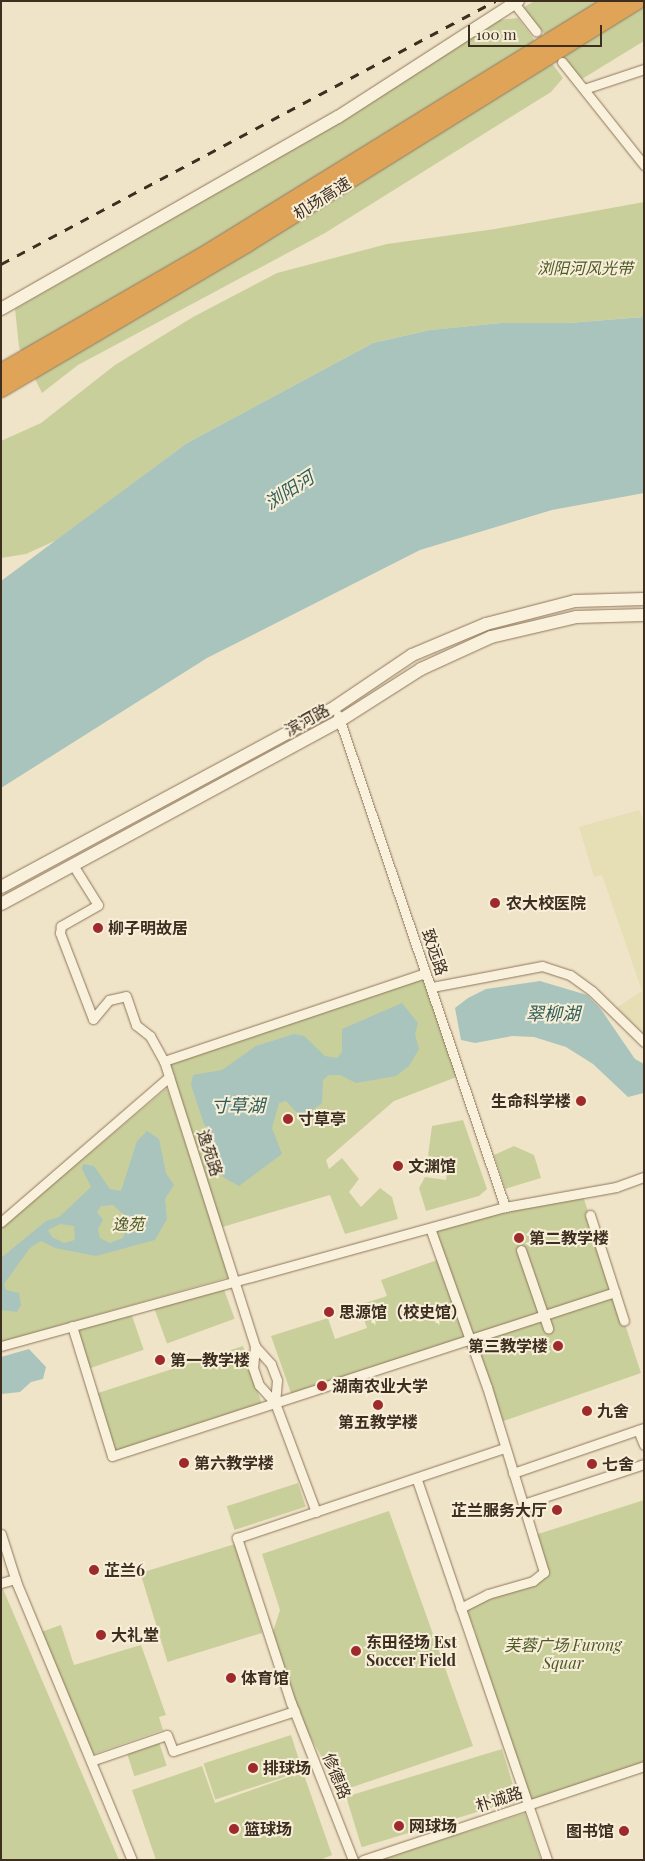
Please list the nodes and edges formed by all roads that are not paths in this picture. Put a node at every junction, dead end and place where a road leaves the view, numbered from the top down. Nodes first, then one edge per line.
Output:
1 (615, 1) edge
2 (638, 1) edge
3 (516, 2) edge
4 (536, 31) dead end
5 (562, 62) dead end
6 (644, 69) edge
7 (584, 89) junction
8 (644, 165) edge
9 (1, 309) edge
10 (46, 356) junction
11 (1, 372) edge
12 (1, 389) edge
13 (644, 599) edge
14 (644, 616) edge
15 (335, 707) junction
16 (341, 720) junction
17 (73, 865) junction
18 (1, 887) edge
19 (1, 904) edge
20 (426, 973) junction
21 (432, 987) junction
22 (644, 1042) edge
23 (164, 1061) junction
24 (169, 1077) junction
25 (644, 1177) edge
26 (505, 1207) junction
27 (590, 1215) dead end
28 (1, 1222) edge
29 (430, 1228) junction
30 (521, 1250) dead end
31 (236, 1280) junction
32 (614, 1292) junction
33 (543, 1315) junction
34 (624, 1320) dead end
35 (72, 1326) junction
36 (548, 1328) dead end
37 (470, 1340) junction
38 (1, 1346) edge
39 (255, 1346) junction
40 (275, 1403) junction
41 (641, 1429) edge
42 (644, 1445) edge
43 (505, 1448) junction
44 (644, 1464) edge
45 (513, 1473) junction
46 (417, 1480) junction
47 (523, 1504) junction
48 (316, 1512) junction
49 (1, 1534) edge
50 (15, 1579) junction
51 (1, 1584) edge
52 (460, 1608) junction
53 (293, 1707) junction
54 (91, 1762) junction
55 (644, 1766) edge
56 (528, 1806) junction
57 (132, 1860) edge
58 (353, 1860) edge
59 (363, 1860) edge
60 (546, 1860) edge

1 - 10 highway, 机场高速
2 - 10 highway, 机场高速
3 - 4 street
3 - 9 main road
5 - 7 street
6 - 7 street
7 - 8 street
10 - 11 highway, 机场高速
10 - 12 highway, 机场高速
13 - 15 main road, 滨河路
14 - 16 main road, 滨河路
15 - 16 street, 致远路
15 - 18 main road, 滨河路
16 - 17 main road, 滨河路
16 - 20 street, 致远路
17 - 19 main road, 滨河路
17 - 23 street, 逸苑路
20 - 21 street, 致远路
20 - 23 street
21 - 22 street
21 - 26 street, 致远路
23 - 24 street, 逸苑路
24 - 28 street
24 - 31 street, 逸苑路
25 - 26 street
26 - 29 street
27 - 32 street
29 - 31 street
29 - 37 street
30 - 33 street
31 - 35 street
31 - 39 street, 逸苑路
32 - 33 street
32 - 34 street
33 - 36 street
33 - 37 street
35 - 38 street
35 - 40 street
37 - 40 street
37 - 43 street
39 - 40 street
39 - 40 street, 逸苑路
40 - 48 street, 逸苑路
41 - 42 street
41 - 45 street
43 - 45 street
43 - 46 street
44 - 47 street
45 - 47 street
46 - 48 street
46 - 52 street
47 - 52 street
48 - 53 street, 修德路
49 - 50 street
50 - 51 street
50 - 54 street
52 - 56 street
53 - 54 street
53 - 58 street, 修德路
54 - 57 street
55 - 56 street, 朴诚路
56 - 59 street, 朴诚路
56 - 60 street

